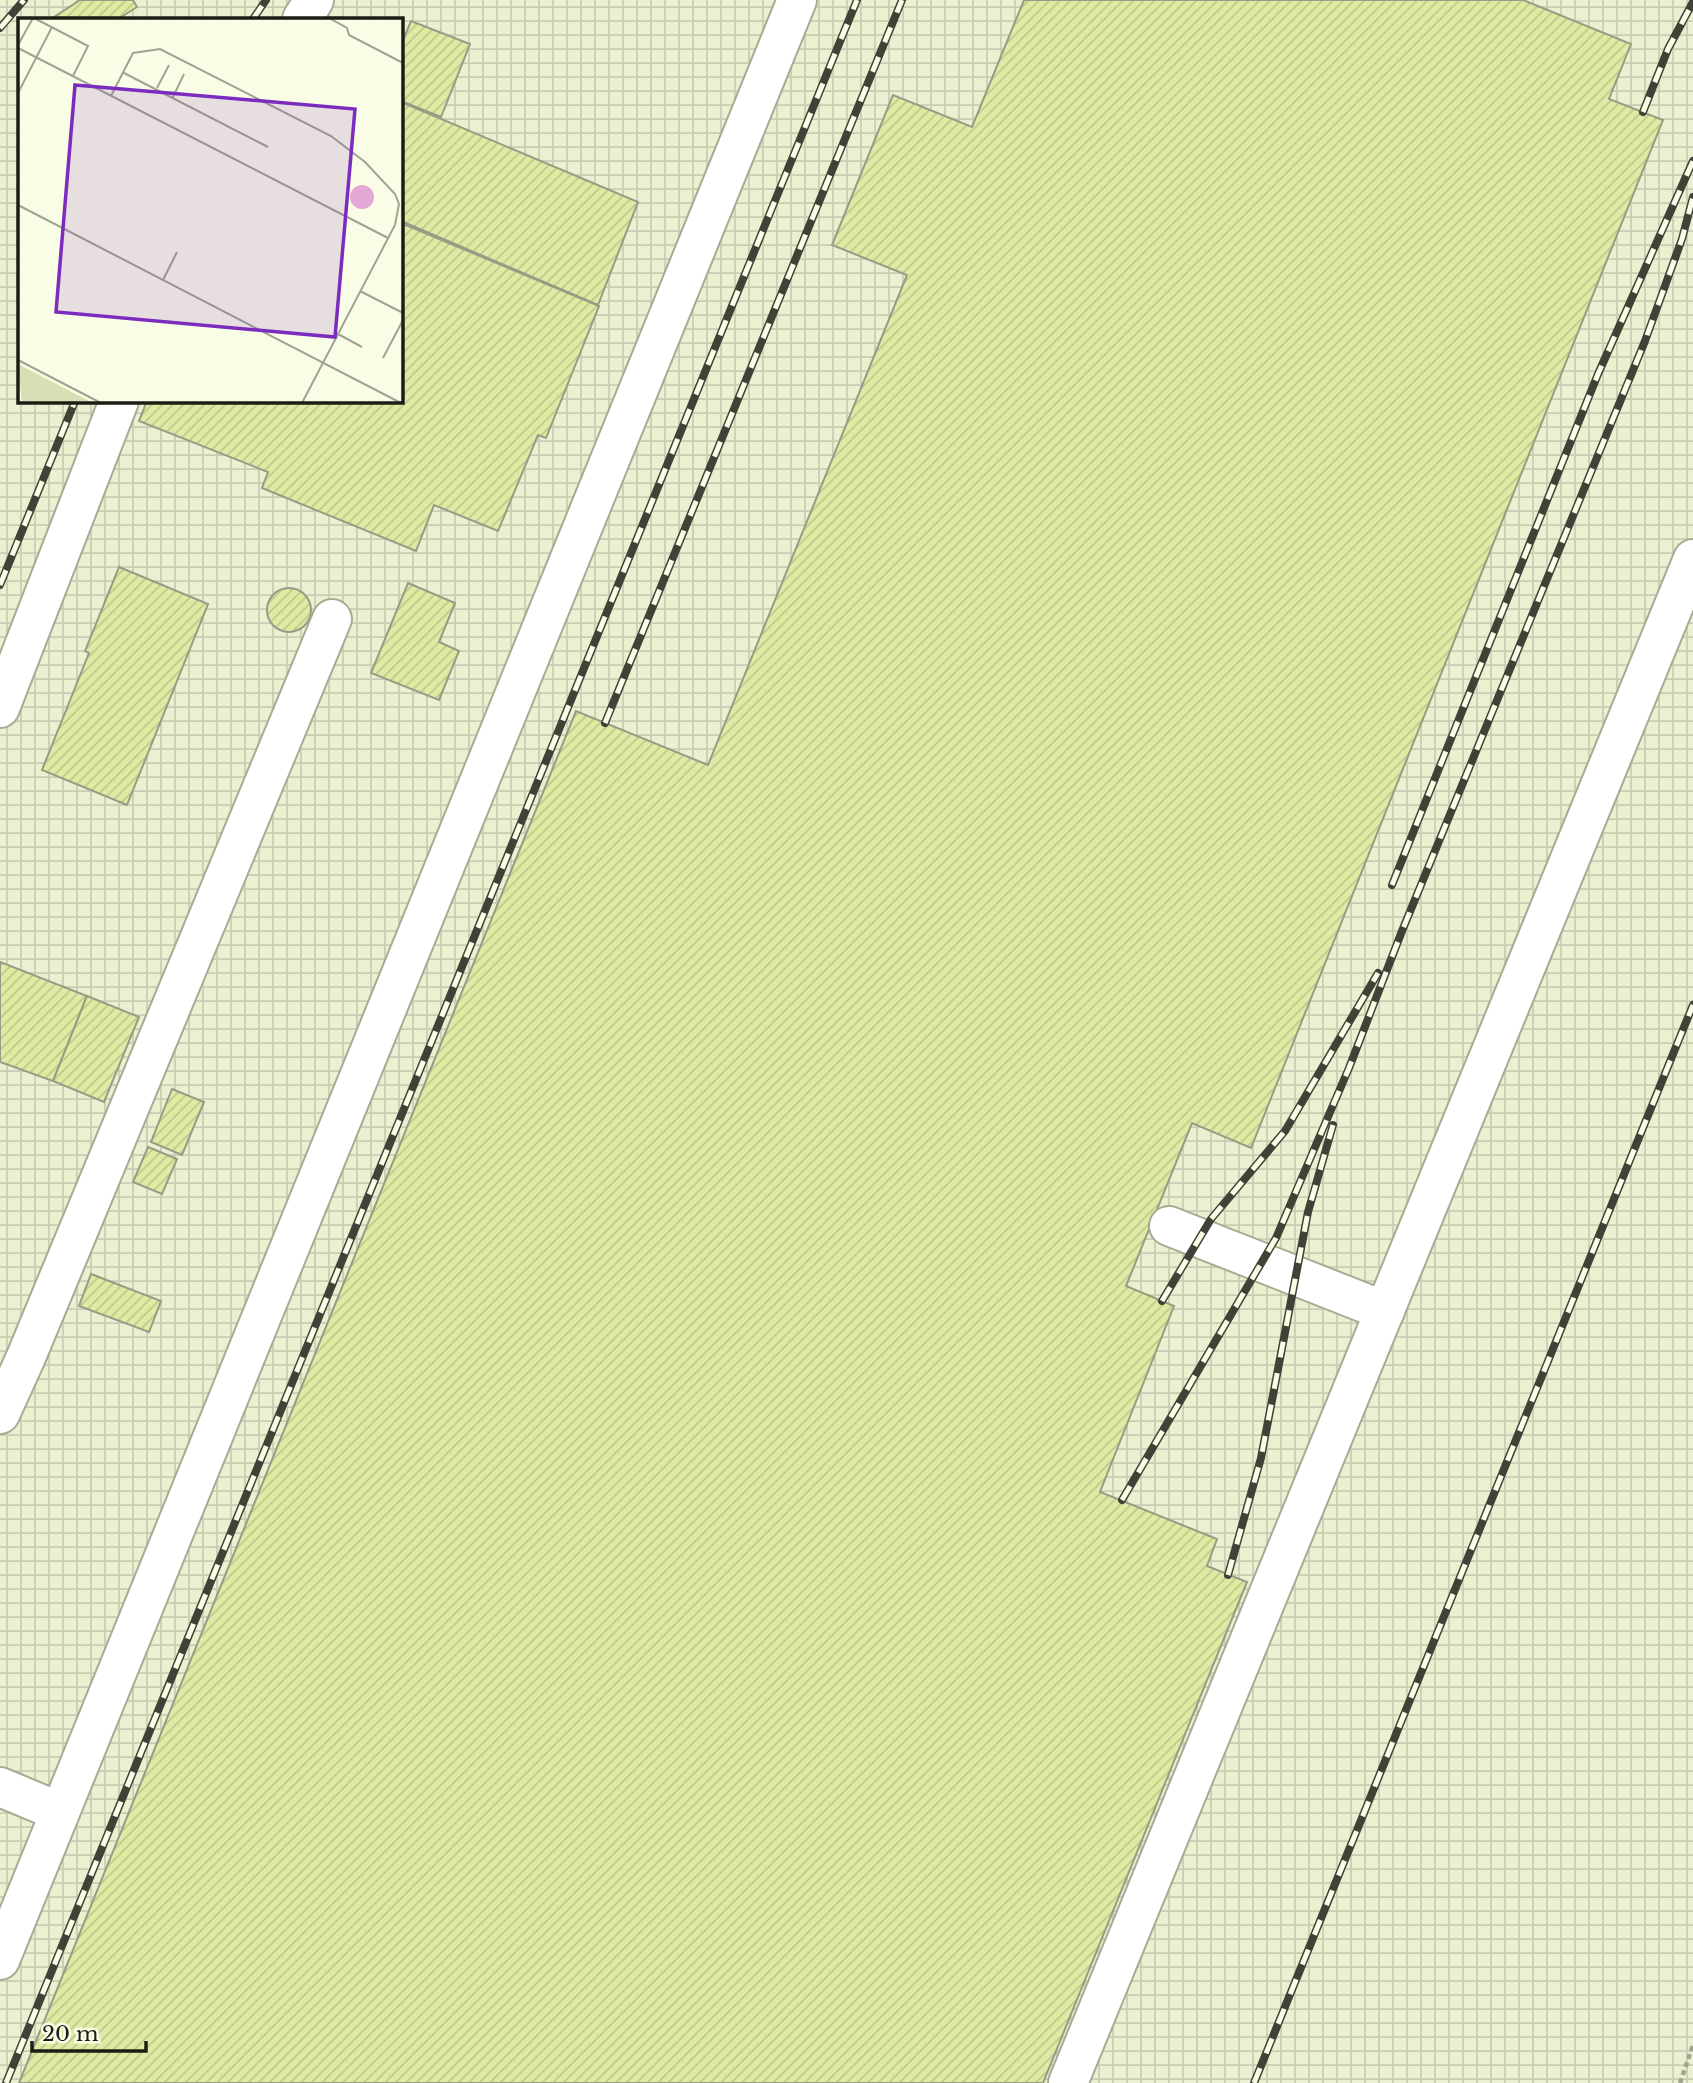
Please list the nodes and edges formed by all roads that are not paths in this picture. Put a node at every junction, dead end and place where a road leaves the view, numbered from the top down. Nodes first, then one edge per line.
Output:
1 (314, 0) edge
2 (797, 0) edge
3 (303, 18) edge
4 (119, 402) edge
5 (1693, 559) edge
6 (332, 619) dead end
7 (0, 708) edge
8 (1169, 1226) dead end
9 (1385, 1311) junction
10 (13, 1352) edge
11 (0, 1413) edge
12 (0, 1787) edge
13 (60, 1812) junction
14 (0, 1960) edge
15 (1068, 2083) edge

1 - 3 lane
2 - 13 lane
4 - 7 lane
5 - 9 lane
6 - 10 lane
8 - 9 lane
9 - 15 lane
10 - 11 lane
12 - 13 lane
13 - 14 lane

